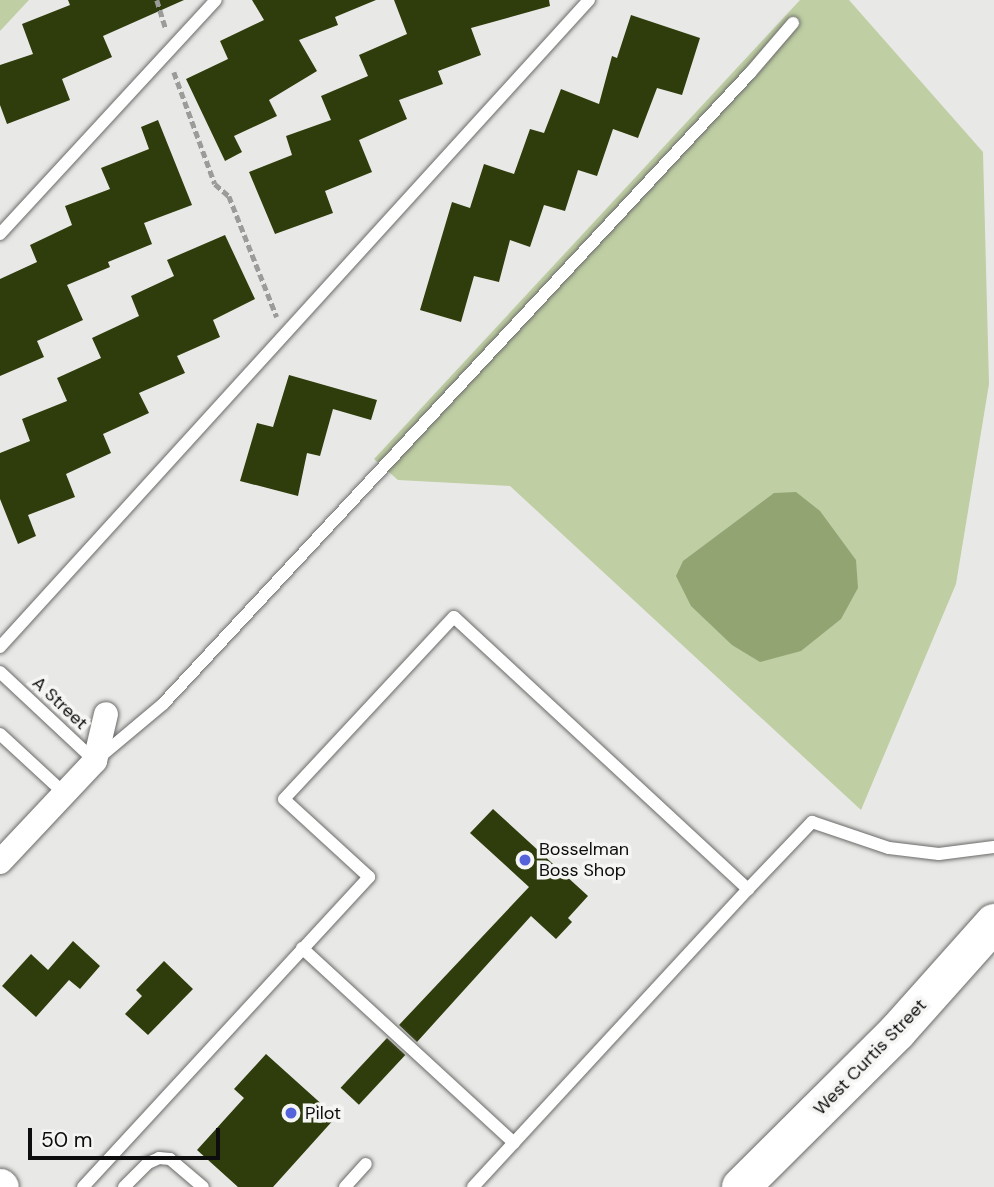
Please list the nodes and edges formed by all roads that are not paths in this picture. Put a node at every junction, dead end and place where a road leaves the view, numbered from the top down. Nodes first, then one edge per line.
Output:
1 (216, 0) edge
2 (589, 0) edge
3 (793, 23) dead end
4 (0, 234) edge
5 (0, 647) edge
6 (0, 672) edge
7 (106, 714) dead end
8 (0, 734) edge
9 (95, 761) junction
10 (64, 793) junction
11 (994, 847) edge
12 (0, 862) edge
13 (748, 889) junction
14 (994, 923) edge
15 (302, 948) junction
16 (514, 1143) junction
17 (366, 1164) dead end
18 (83, 1187) edge
19 (124, 1187) edge
20 (203, 1187) edge
21 (345, 1187) edge
22 (473, 1187) edge
23 (741, 1187) edge

1 - 4 lane
2 - 5 lane
3 - 9 lane
6 - 9 lane, A Street
7 - 9 street
8 - 10 lane
9 - 10 street
10 - 12 street
11 - 13 lane
13 - 15 lane
13 - 16 lane
14 - 23 main road, West Curtis Street
15 - 16 lane
15 - 18 lane
16 - 22 lane
17 - 21 lane
19 - 20 lane

